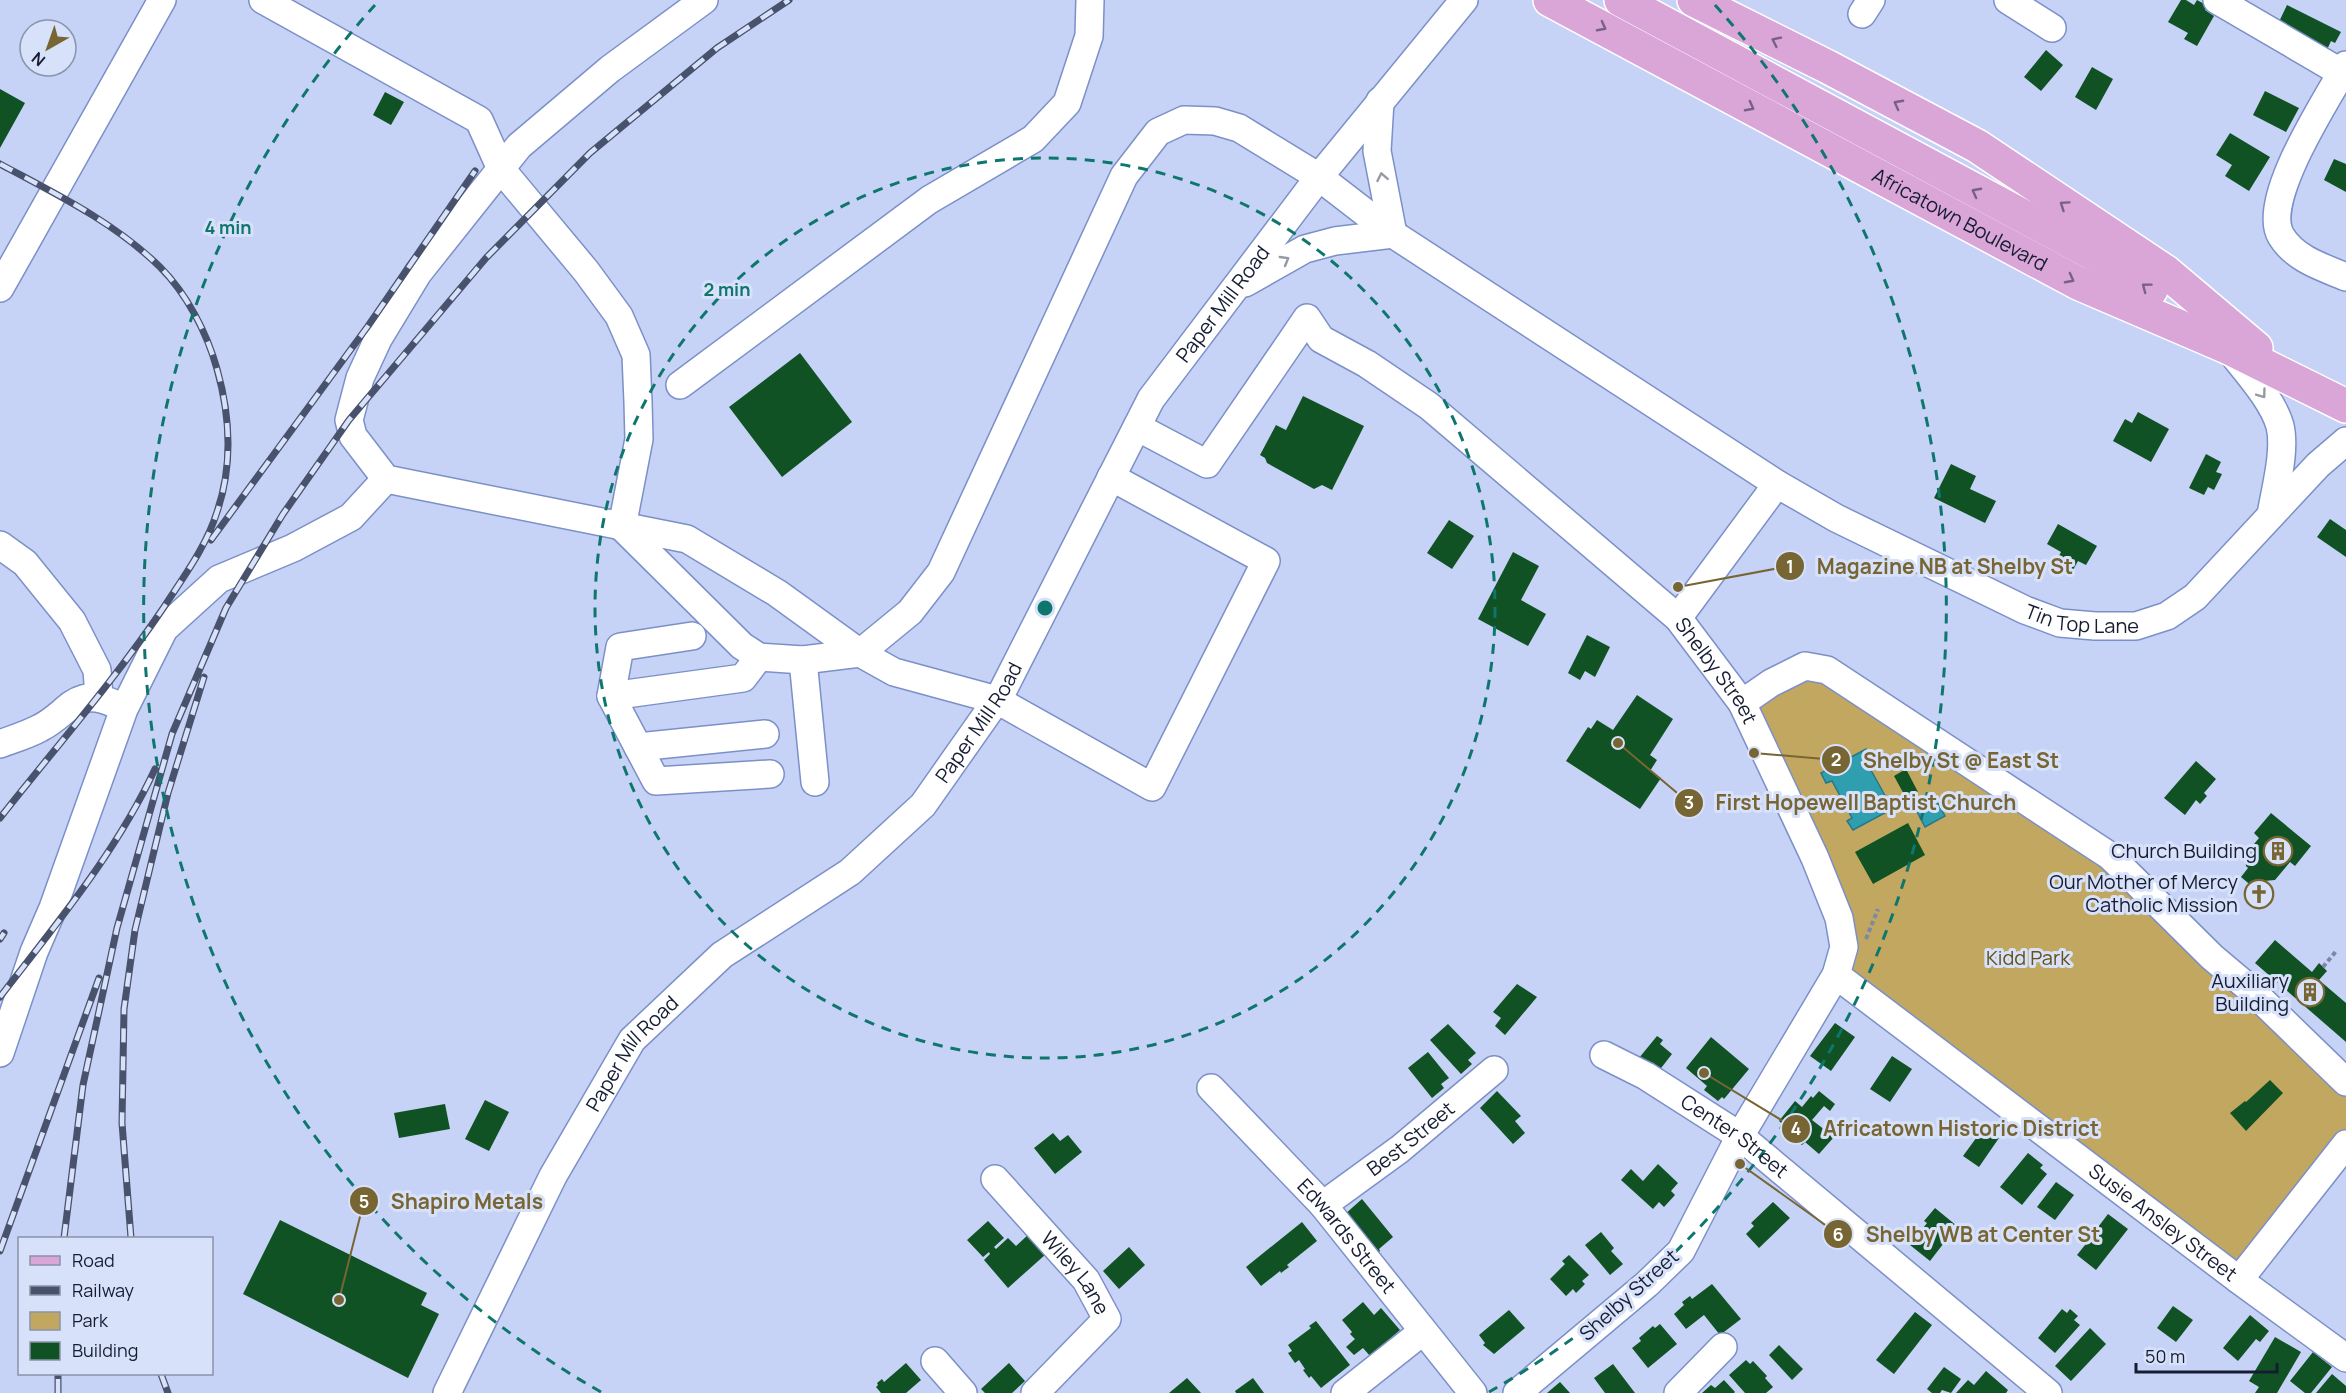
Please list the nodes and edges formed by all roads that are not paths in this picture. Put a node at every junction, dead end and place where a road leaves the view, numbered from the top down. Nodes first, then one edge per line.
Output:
1 (162, 0) edge
2 (263, 0) edge
3 (704, 0) edge
4 (1090, 0) edge
5 (1464, 0) edge
6 (1550, 0) edge
7 (1621, 0) edge
8 (1694, 0) edge
9 (2008, 0) edge
10 (2217, 0) edge
11 (2052, 28) dead end
12 (2344, 69) edge
13 (1380, 101) junction
14 (501, 169) junction
15 (1319, 177) junction
16 (1393, 234) junction
17 (2346, 277) edge
18 (0, 288) edge
19 (1234, 289) junction
20 (2227, 347) junction
21 (2294, 380) junction
22 (680, 385) dead end
23 (2346, 406) edge
24 (1137, 427) junction
25 (2346, 441) edge
26 (1111, 477) junction
27 (386, 479) junction
28 (1777, 484) junction
29 (2271, 515) junction
30 (622, 527) junction
31 (0, 545) edge
32 (1678, 618) junction
33 (692, 636) dead end
34 (860, 653) junction
35 (759, 657) junction
36 (803, 660) junction
37 (610, 696) junction
38 (99, 697) junction
39 (997, 700) junction
40 (1742, 703) junction
41 (124, 709) junction
42 (765, 734) dead end
43 (0, 744) edge
44 (638, 747) junction
45 (770, 774) dead end
46 (815, 782) dead end
47 (1836, 975) junction
48 (0, 1053) edge
49 (1604, 1055) dead end
50 (1494, 1070) dead end
51 (2346, 1082) edge
52 (1211, 1088) dead end
53 (1740, 1136) junction
54 (2346, 1144) edge
55 (995, 1179) dead end
56 (1323, 1205) junction
57 (2240, 1280) junction
58 (1422, 1332) junction
59 (1723, 1347) dead end
60 (2346, 1358) edge
61 (934, 1360) dead end
62 (447, 1393) edge
63 (963, 1393) edge
64 (1035, 1393) edge
65 (1345, 1393) edge
66 (1473, 1393) edge
67 (1516, 1393) edge
68 (1678, 1393) edge
69 (2048, 1393) edge

1 - 18 street
2 - 14 street
3 - 14 street
4 - 22 street
5 - 13 street, Paper Mill Road
6 -> 20 main road, Africatown Boulevard
20 -> 7 main road, Africatown Boulevard
21 -> 8 main road
9 - 11 street
10 - 12 street
12 - 17 street
13 - 15 street, Paper Mill Road
16 -> 13 street
14 - 27 street
14 - 30 street
15 - 16 street, Tin Top Lane
15 - 19 street, Paper Mill Road
15 - 34 street, Tin Top Lane
19 -> 16 street
16 - 28 street, Tin Top Lane
19 - 24 street, Paper Mill Road
20 - 21 main road, Africatown Boulevard
20 -> 29 street
21 - 23 main road, Africatown Boulevard
24 - 26 street, Paper Mill Road
24 - 32 street, Shelby Street
25 - 29 street, Tin Top Lane
26 - 39 street, Paper Mill Road
26 - 39 street
27 - 30 street
27 - 41 street
28 - 29 street, Tin Top Lane
28 - 32 street
30 - 34 street
30 - 35 street
31 - 38 street
32 - 40 street, Shelby Street
33 - 37 street
34 - 36 street
34 - 39 street
35 - 36 street
35 - 37 street
36 - 46 street
37 - 44 street
38 - 41 street
38 - 43 street
39 - 62 street, Paper Mill Road
40 - 47 street, Shelby Street
40 - 51 street
41 - 48 street
42 - 44 street
44 - 45 street
47 - 53 street, Shelby Street
47 - 57 street, Susie Ansley Street
49 - 53 street, Center Street
50 - 56 street, Best Street
52 - 56 street, Edwards Street
53 - 67 street, Shelby Street
53 - 69 street, Center Street
54 - 57 street
55 - 64 street, Wiley Lane
56 - 58 street, Edwards Street
57 - 60 street, Susie Ansley Street
58 - 65 street
58 - 66 street, Edwards Street
59 - 68 street
61 - 63 street

